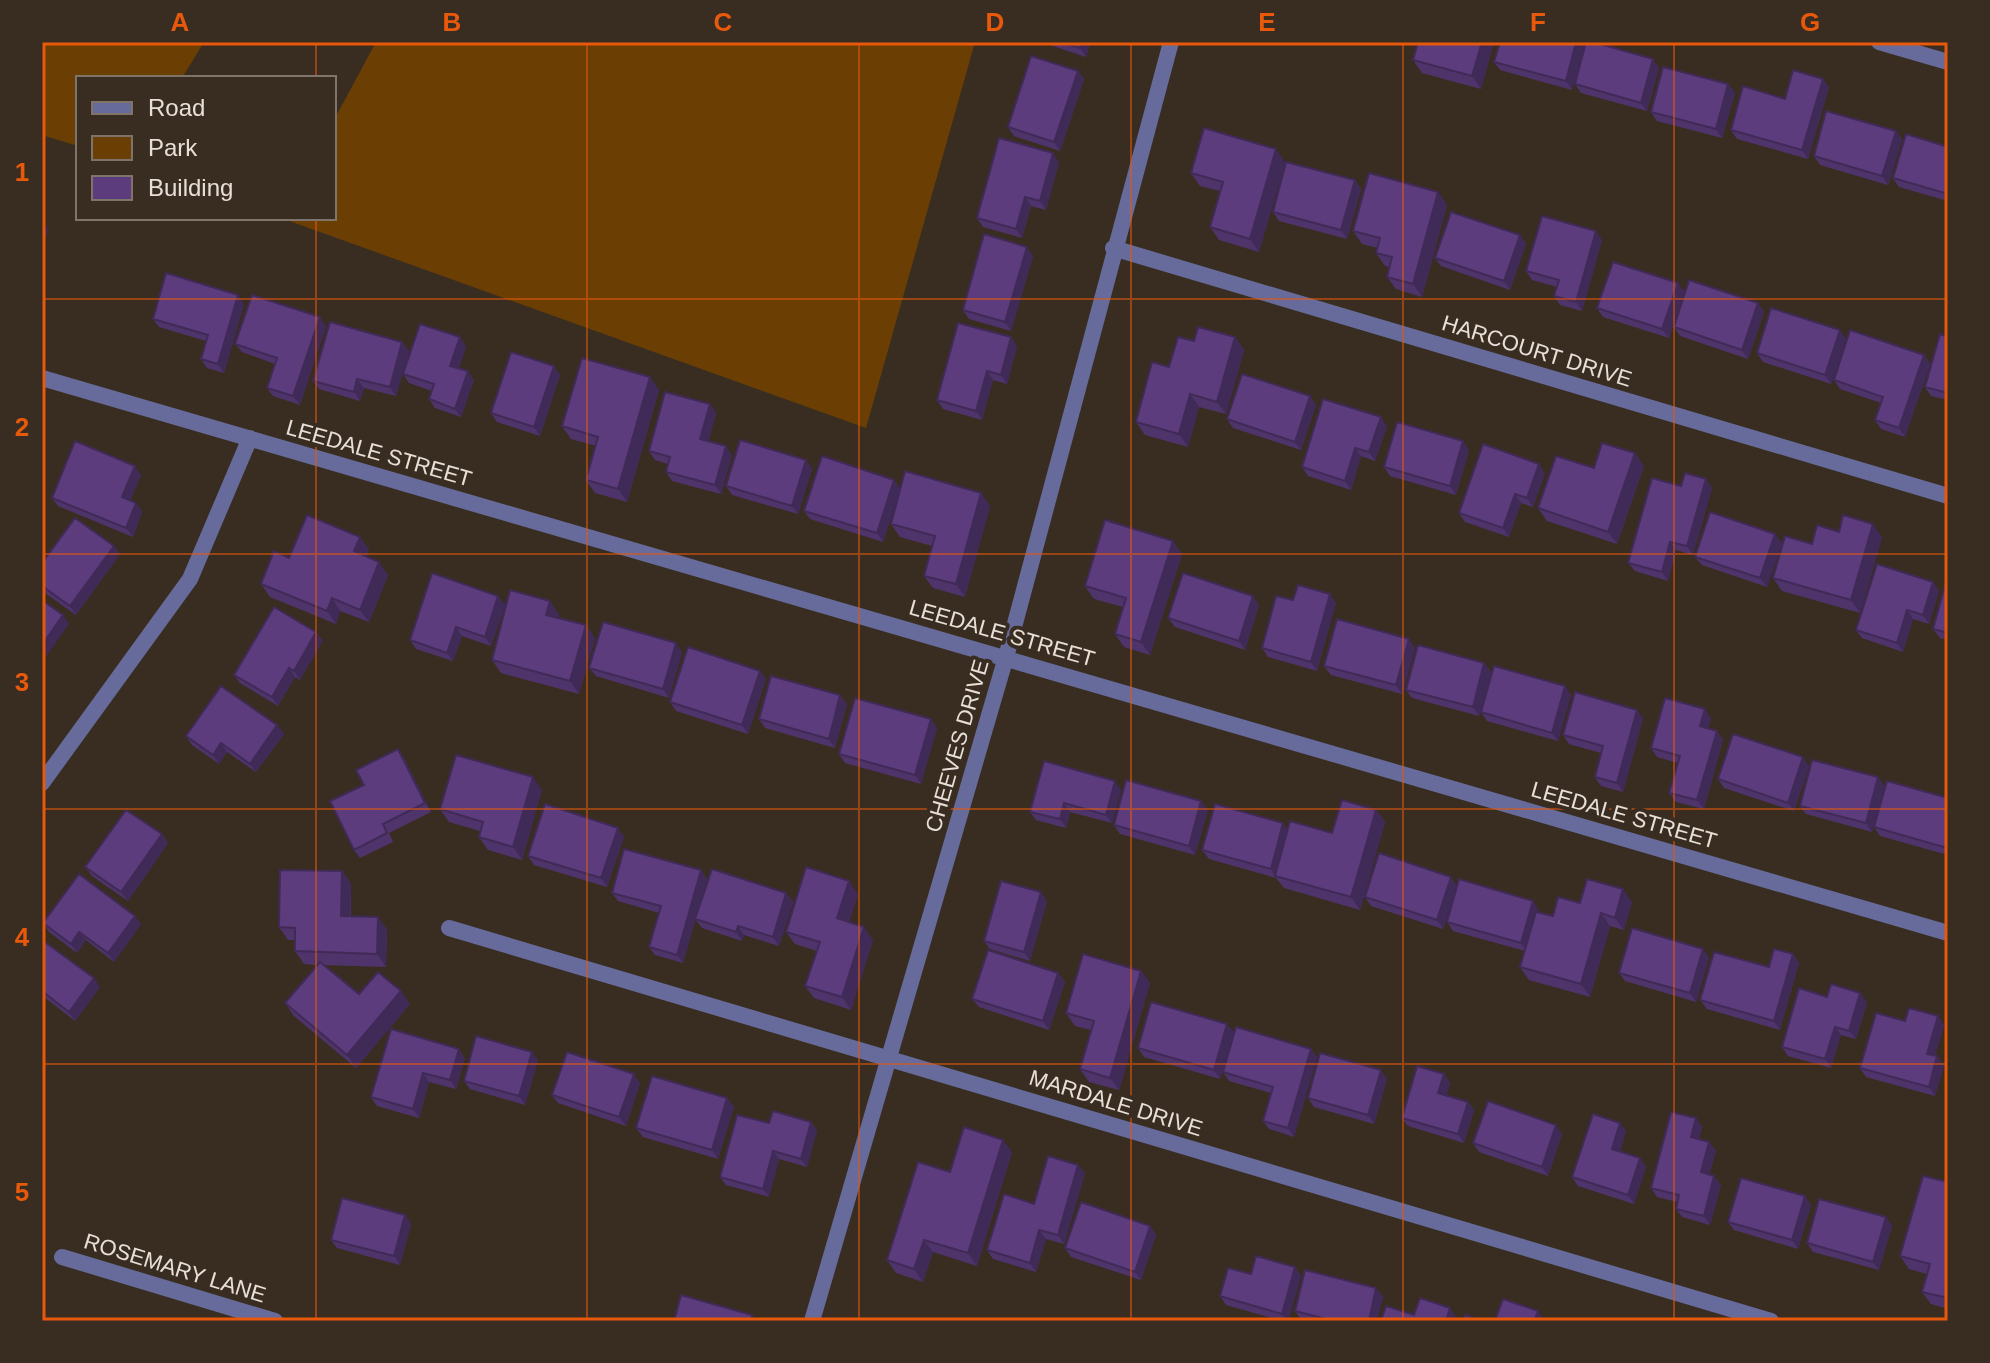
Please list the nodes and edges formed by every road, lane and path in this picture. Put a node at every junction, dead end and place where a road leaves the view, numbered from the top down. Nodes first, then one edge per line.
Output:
1 (1171, 42) edge
2 (1879, 42) edge
3 (1948, 62) edge
4 (1113, 248) junction
5 (42, 378) edge
6 (250, 438) junction
7 (1948, 496) edge
8 (1006, 657) junction
9 (42, 783) edge
10 (449, 928) dead end
11 (1948, 933) edge
12 (887, 1058) junction
13 (62, 1257) dead end
14 (275, 1321) edge
15 (812, 1321) edge
16 (1771, 1321) edge

1 - 4 street, CHEEVES DRIVE
2 - 3 street
4 - 7 street, HARCOURT DRIVE
4 - 8 street, CHEEVES DRIVE
5 - 6 street, LEEDALE STREET
6 - 8 street, LEEDALE STREET
6 - 9 street
8 - 11 street, LEEDALE STREET
8 - 12 street, CHEEVES DRIVE
10 - 12 street, MARDALE DRIVE
12 - 15 street, CHEEVES DRIVE
12 - 16 street, MARDALE DRIVE
13 - 14 street, ROSEMARY LANE

